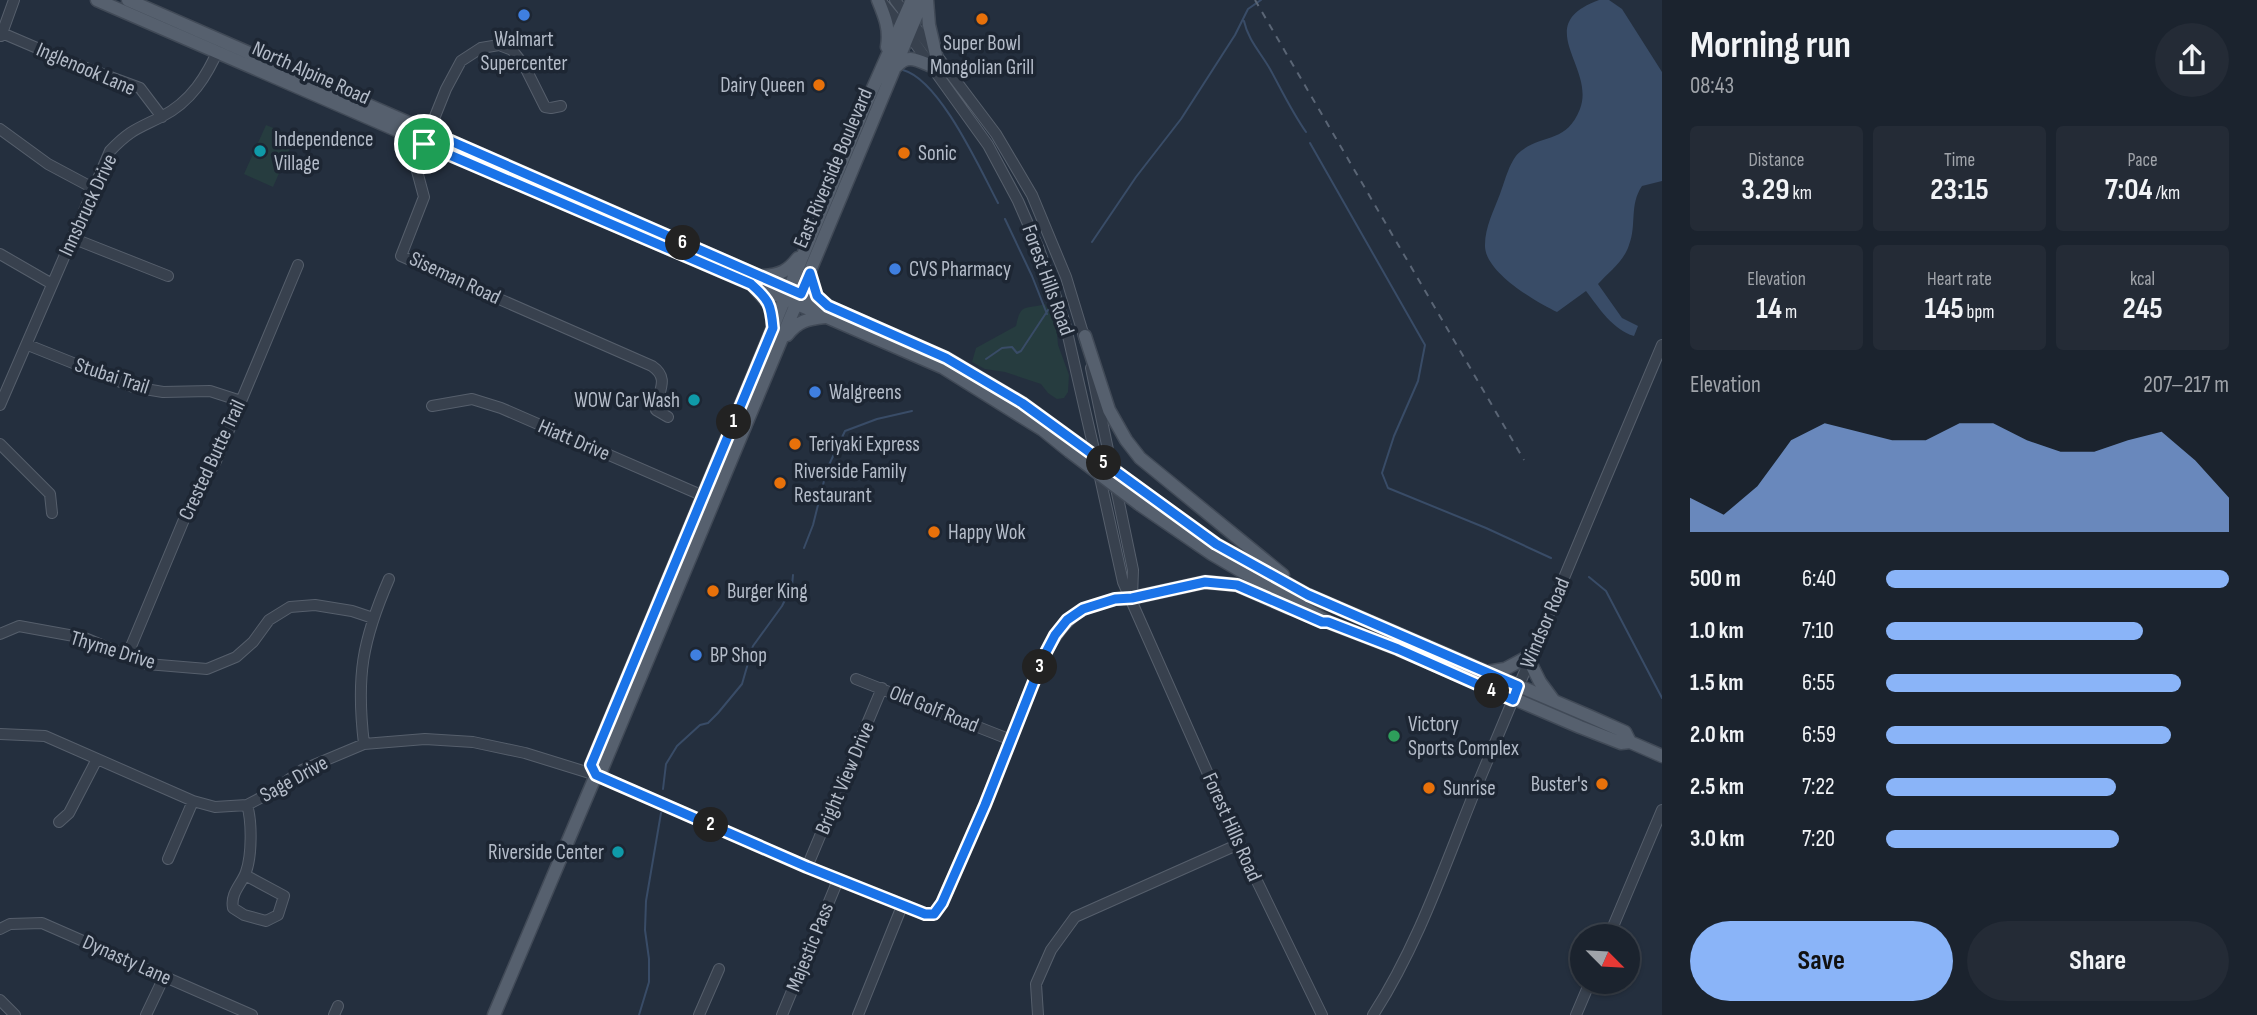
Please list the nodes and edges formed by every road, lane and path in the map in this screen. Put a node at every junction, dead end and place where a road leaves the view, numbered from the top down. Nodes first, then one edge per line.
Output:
1 (14, 0) edge
2 (97, 0) edge
3 (128, 0) edge
4 (879, 0) edge
5 (895, 0) edge
6 (912, 0) edge
7 (925, 0) edge
8 (907, 25) junction
9 (1, 35) edge
10 (220, 48) junction
11 (933, 60) junction
12 (886, 75) junction
13 (561, 106) dead end
14 (162, 117) junction
15 (0, 130) edge
16 (427, 138) junction
17 (93, 188) junction
18 (72, 238) junction
19 (807, 247) junction
20 (0, 254) edge
21 (298, 265) dead end
22 (810, 273) junction
23 (168, 276) dead end
24 (756, 280) junction
25 (52, 284) junction
26 (793, 297) junction
27 (826, 311) junction
28 (773, 328) junction
29 (1085, 337) junction
30 (27, 345) junction
31 (1662, 345) edge
32 (779, 347) junction
33 (241, 401) junction
34 (0, 405) edge
35 (432, 406) dead end
36 (668, 417) dead end
37 (0, 444) edge
38 (708, 498) junction
39 (1143, 499) junction
40 (52, 513) dead end
41 (389, 579) dead end
42 (1308, 595) junction
43 (1132, 598) junction
44 (373, 618) junction
45 (1328, 622) junction
46 (0, 634) edge
47 (127, 656) junction
48 (1530, 657) junction
49 (1487, 672) junction
50 (856, 679) dead end
51 (1518, 686) junction
52 (883, 688) junction
53 (1513, 700) junction
54 (1554, 701) junction
55 (0, 734) edge
56 (1011, 740) junction
57 (1630, 742) junction
58 (364, 744) junction
59 (1662, 756) edge
60 (97, 759) junction
61 (596, 775) junction
62 (193, 801) junction
63 (247, 805) junction
64 (1662, 810) edge
65 (59, 821) dead end
66 (1239, 844) junction
67 (168, 859) dead end
68 (807, 867) junction
69 (245, 874) junction
70 (838, 880) junction
71 (902, 906) junction
72 (1614, 924) edge
73 (0, 929) edge
74 (719, 969) dead end
75 (164, 977) junction
76 (1585, 994) edge
77 (0, 1000) edge
78 (15, 1015) edge
79 (146, 1015) edge
80 (252, 1015) edge
81 (494, 1015) edge
82 (699, 1015) edge
83 (782, 1015) edge
84 (858, 1015) edge
85 (1038, 1015) edge
86 (1322, 1015) edge
87 (1373, 1015) edge
88 (1576, 1015) edge

1 - 9 street
2 - 10 main road, North Alpine Road
3 - 10 main road, North Alpine Road
4 - 8 street, Forest Hills Road
4 - 12 main road
5 - 8 street, Forest Hills Road
6 - 8 main road, East Riverside Boulevard
7 - 8 main road, East Riverside Boulevard
7 - 11 main road
8 - 11 street, Forest Hills Road
8 - 12 main road, East Riverside Boulevard
9 - 14 street, Inglenook Lane
10 - 14 street, Innsbruck Drive
10 - 16 main road, North Alpine Road
11 - 12 main road
11 - 29 street, Forest Hills Road
11 - 43 street, Forest Hills Road
12 - 19 main road, East Riverside Boulevard
12 - 22 main road, East Riverside Boulevard
13 - 16 street, Siseman Road
14 - 17 street, Innsbruck Drive
15 - 17 street
16 - 24 main road, North Alpine Road
16 - 36 street, Siseman Road
17 - 18 street, Innsbruck Drive
18 - 23 street
18 - 25 street, Innsbruck Drive
19 - 24 main road
19 - 26 main road, East Riverside Boulevard
20 - 25 street
21 - 33 street, Crested Butte Trail
22 - 26 main road, East Riverside Boulevard
22 - 27 main road
24 - 26 main road, North Alpine Road
24 - 28 main road
25 - 30 street, Innsbruck Drive
26 - 27 main road, North Alpine Road
26 - 28 main road, East Riverside Boulevard
26 - 32 main road, East Riverside Boulevard
27 - 32 main road
27 - 39 main road, North Alpine Road, bridge
28 - 38 main road, East Riverside Boulevard
29 - 42 main road
29 - 43 street, Forest Hills Road
30 - 33 street, Stubai Trail
30 - 34 street, Innsbruck Drive
31 - 48 street, Windsor Road
32 - 38 main road, East Riverside Boulevard
33 - 47 street, Crested Butte Trail
35 - 38 street, Hiatt Drive
37 - 40 street
38 - 61 main road, East Riverside Boulevard
39 - 42 main road, North Alpine Road
39 - 45 main road, North Alpine Road
41 - 44 street
42 - 49 main road, North Alpine Road
43 - 45 main road
43 - 56 street
43 - 66 street, Forest Hills Road
44 - 47 street, Thyme Drive
44 - 58 street
45 - 53 main road, North Alpine Road
46 - 47 street, Thyme Drive
48 - 49 main road
48 - 51 street, Windsor Road
48 - 54 main road
49 - 51 main road, North Alpine Road
50 - 52 street, Old Golf Road
51 - 53 street, Windsor Road
51 - 54 main road, North Alpine Road
52 - 56 street, Old Golf Road
52 - 68 street, Bright View Drive
53 - 57 main road, North Alpine Road
53 - 87 street, Windsor Road
54 - 57 main road, North Alpine Road
55 - 60 street, Sage Drive
56 - 71 street, Sage Drive
57 - 59 main road, North Alpine Road
58 - 61 street, Sage Drive
58 - 63 street, Sage Drive
60 - 62 street, Sage Drive
60 - 65 street
61 - 68 street, Sage Drive
61 - 81 main road, East Riverside Boulevard
62 - 63 street, Sage Drive
62 - 67 street
63 - 69 street
64 - 72 street
66 - 85 street
66 - 86 street, Forest Hills Road
68 - 70 street, Sage Drive
69 - 69 street
70 - 71 street, Sage Drive
70 - 83 street, Majestic Pass
71 - 84 street
73 - 75 street, Dynasty Lane
74 - 82 street
75 - 79 street
75 - 80 street, Dynasty Lane
76 - 88 street
77 - 78 street

